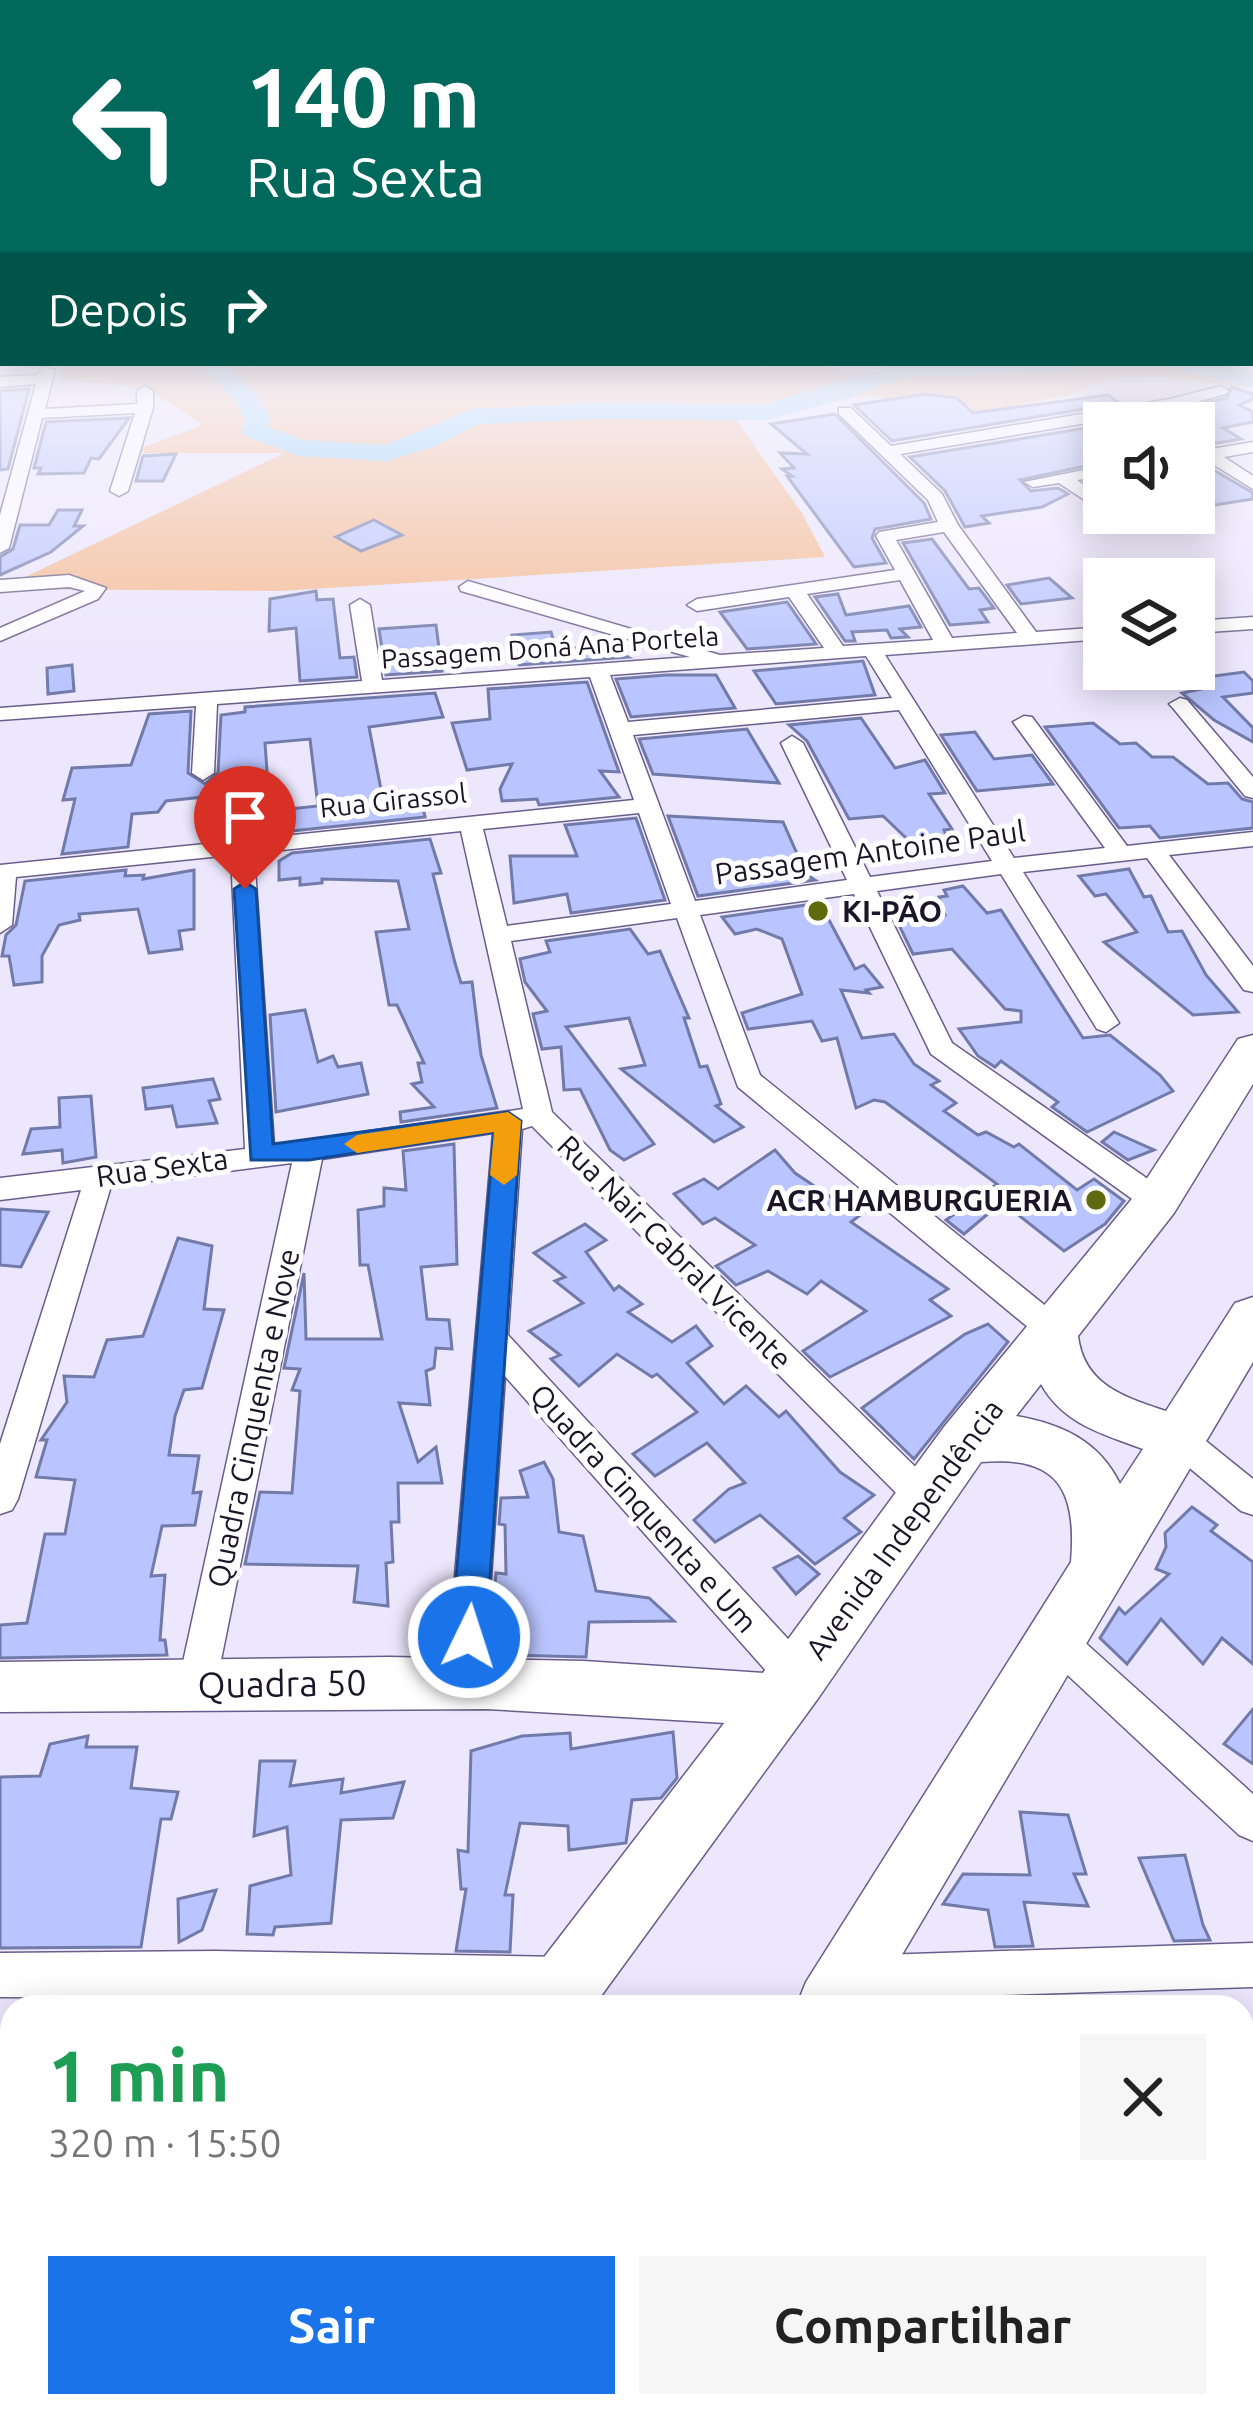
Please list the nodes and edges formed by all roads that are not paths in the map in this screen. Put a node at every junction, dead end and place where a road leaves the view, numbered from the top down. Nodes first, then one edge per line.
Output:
1 (22, 461) edge
2 (126, 461) edge
3 (900, 461) edge
4 (1215, 463) edge
5 (1083, 473) edge
6 (1061, 477) junction
7 (1033, 482) dead end
8 (1253, 484) edge
9 (118, 491) dead end
10 (1083, 493) edge
11 (949, 526) junction
12 (0, 548) edge
13 (904, 574) junction
14 (0, 586) edge
15 (468, 587) dead end
16 (795, 591) junction
17 (360, 605) dead end
18 (697, 605) dead end
19 (1253, 622) edge
20 (1215, 625) edge
21 (0, 635) edge
22 (1083, 635) edge
23 (1030, 639) junction
24 (946, 645) junction
25 (874, 652) junction
26 (839, 655) junction
27 (728, 662) junction
28 (599, 672) junction
29 (373, 685) junction
30 (207, 698) junction
31 (906, 703) junction
32 (1180, 704) dead end
33 (0, 714) edge
34 (1024, 722) dead end
35 (622, 729) junction
36 (792, 743) dead end
37 (203, 773) dead end
38 (1253, 791) edge
39 (648, 805) junction
40 (470, 822) junction
41 (1253, 838) edge
42 (242, 845) junction
43 (1154, 851) junction
44 (1120, 854) junction
45 (1008, 866) junction
46 (3, 871) edge
47 (864, 886) junction
48 (687, 909) junction
49 (0, 925) edge
50 (497, 935) junction
51 (1253, 984) edge
52 (1106, 1023) dead end
53 (1253, 1049) edge
54 (523, 1119) junction
55 (309, 1151) junction
56 (260, 1154) junction
57 (100, 1175) junction
58 (0, 1189) edge
59 (1156, 1201) junction
60 (1253, 1317) edge
61 (1052, 1329) junction
62 (491, 1338) junction
63 (1179, 1439) junction
64 (963, 1443) junction
65 (0, 1498) edge
66 (924, 1498) junction
67 (1253, 1500) edge
68 (1100, 1569) junction
69 (1057, 1641) junction
70 (465, 1680) junction
71 (197, 1685) junction
72 (0, 1687) edge
73 (788, 1689) junction
74 (1253, 1821) edge
75 (1253, 1965) edge
76 (0, 1975) edge
77 (560, 1993) edge
78 (845, 1995) edge
79 (870, 1995) edge

1 - 12 street
2 - 9 street
3 - 11 street
4 - 8 street
5 - 6 street
6 - 7 street
6 - 10 street
11 - 13 street
11 - 23 street
13 - 16 street
13 - 24 street
14 - 21 street
15 - 27 street
16 - 18 street
16 - 26 street
17 - 29 street
19 - 20 street
22 - 23 street, Passagem Doná Ana Portela
23 - 24 street, Passagem Doná Ana Portela
24 - 25 street, Passagem Doná Ana Portela
25 - 26 street, Passagem Doná Ana Portela
25 - 31 street
26 - 27 street, Passagem Doná Ana Portela
27 - 28 street, Passagem Doná Ana Portela
28 - 29 street, Passagem Doná Ana Portela
28 - 35 street
29 - 30 street, Passagem Doná Ana Portela
30 - 33 street, Passagem Doná Ana Portela
30 - 37 street
31 - 35 street
31 - 45 street
32 - 38 street
34 - 44 street
35 - 39 street
36 - 47 street
39 - 40 street, Rua Girassol
39 - 48 street
40 - 42 street, Rua Girassol
40 - 50 street, Rua Nair Cabral Vicente
41 - 43 street, Passagem Antoine Paul
42 - 46 street, Rua Girassol
42 - 56 street
43 - 44 street, Passagem Antoine Paul
43 - 51 street
44 - 45 street, Passagem Antoine Paul
45 - 47 street, Passagem Antoine Paul
45 - 52 street
46 - 49 street
47 - 48 street, Passagem Antoine Paul
47 - 59 street
48 - 50 street, Passagem Antoine Paul
48 - 61 street
50 - 54 street, Rua Nair Cabral Vicente
53 - 59 main road, Avenida Independência
54 - 55 street, Rua Sexta
54 - 62 street
54 - 66 street, Rua Nair Cabral Vicente
55 - 56 street, Rua Sexta
55 - 71 street, Quadra Cinquenta e Nove
56 - 57 street, Rua Sexta
57 - 58 street, Rua Sexta
57 - 65 street
59 - 61 main road, Avenida Independência
60 - 63 main road
61 - 63 main road
61 - 64 main road, Avenida Independência
62 - 70 street
62 - 73 street, Quadra Cinquenta e Um
63 - 67 street
63 - 68 main road
64 - 66 main road, Avenida Independência
64 - 68 main road
66 - 73 main road, Avenida Independência
68 - 69 main road
69 - 74 street
69 - 78 main road
70 - 71 street, Quadra 50
70 - 73 street, Quadra 50
71 - 72 street, Quadra 50
73 - 77 main road, Avenida Independência
75 - 79 street
76 - 77 street

